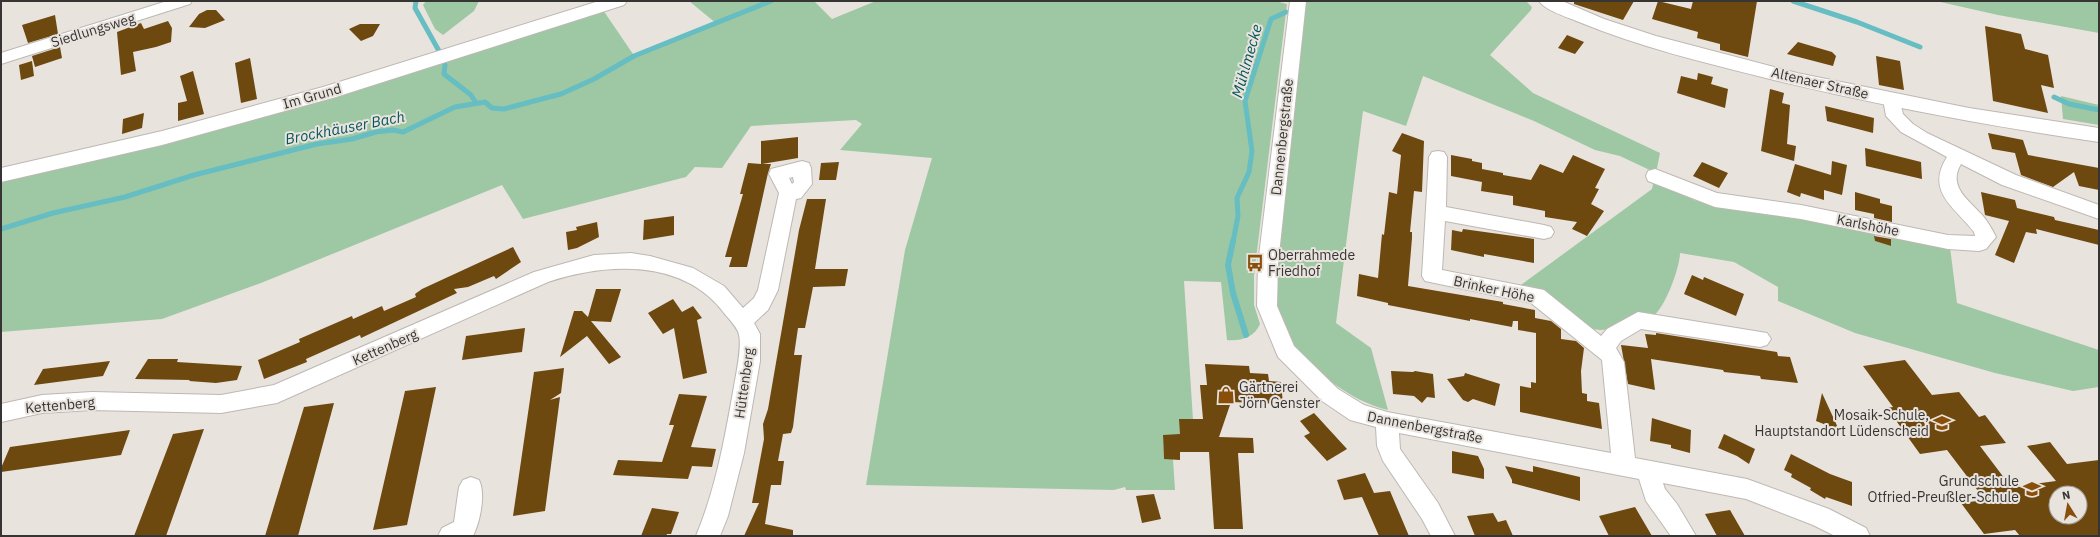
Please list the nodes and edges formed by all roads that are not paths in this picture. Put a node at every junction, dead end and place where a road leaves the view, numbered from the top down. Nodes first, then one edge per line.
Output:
1 (184, 1) edge
2 (618, 1) edge
3 (1298, 1) edge
4 (1548, 1) edge
5 (1, 59) edge
6 (1892, 99) junction
7 (2099, 136) edge
8 (1957, 156) junction
9 (1438, 157) dead end
10 (1, 175) edge
11 (1655, 176) dead end
12 (788, 193) dead end
13 (1436, 212) junction
14 (2099, 212) edge
15 (1544, 232) dead end
16 (742, 322) junction
17 (1760, 339) dead end
18 (1603, 349) junction
19 (1, 414) edge
20 (1387, 421) junction
21 (1624, 466) junction
22 (1649, 471) junction
23 (471, 487) dead end
24 (450, 536) edge
25 (708, 536) edge
26 (1443, 536) edge
27 (1684, 536) edge
28 (1858, 536) edge

1 - 5 street, Siedlungsweg
2 - 10 main road, Im Grund
3 - 20 street, Dannenbergstraße
4 - 6 main road, Altenaer Straße
6 - 7 main road, Altenaer Straße
6 - 8 street
8 - 11 street, Karlshöhe
8 - 14 street
9 - 13 street, Brinker Höhe
12 - 16 street
13 - 15 street
13 - 18 street, Brinker Höhe
16 - 19 street, Kettenberg
16 - 25 street, Hüttenberg
17 - 18 street
18 - 21 street, Brinker Höhe
20 - 21 street, Dannenbergstraße
20 - 26 street
21 - 22 street, Dannenbergstraße
22 - 27 street
22 - 28 street, Dannenbergstraße
23 - 24 street

